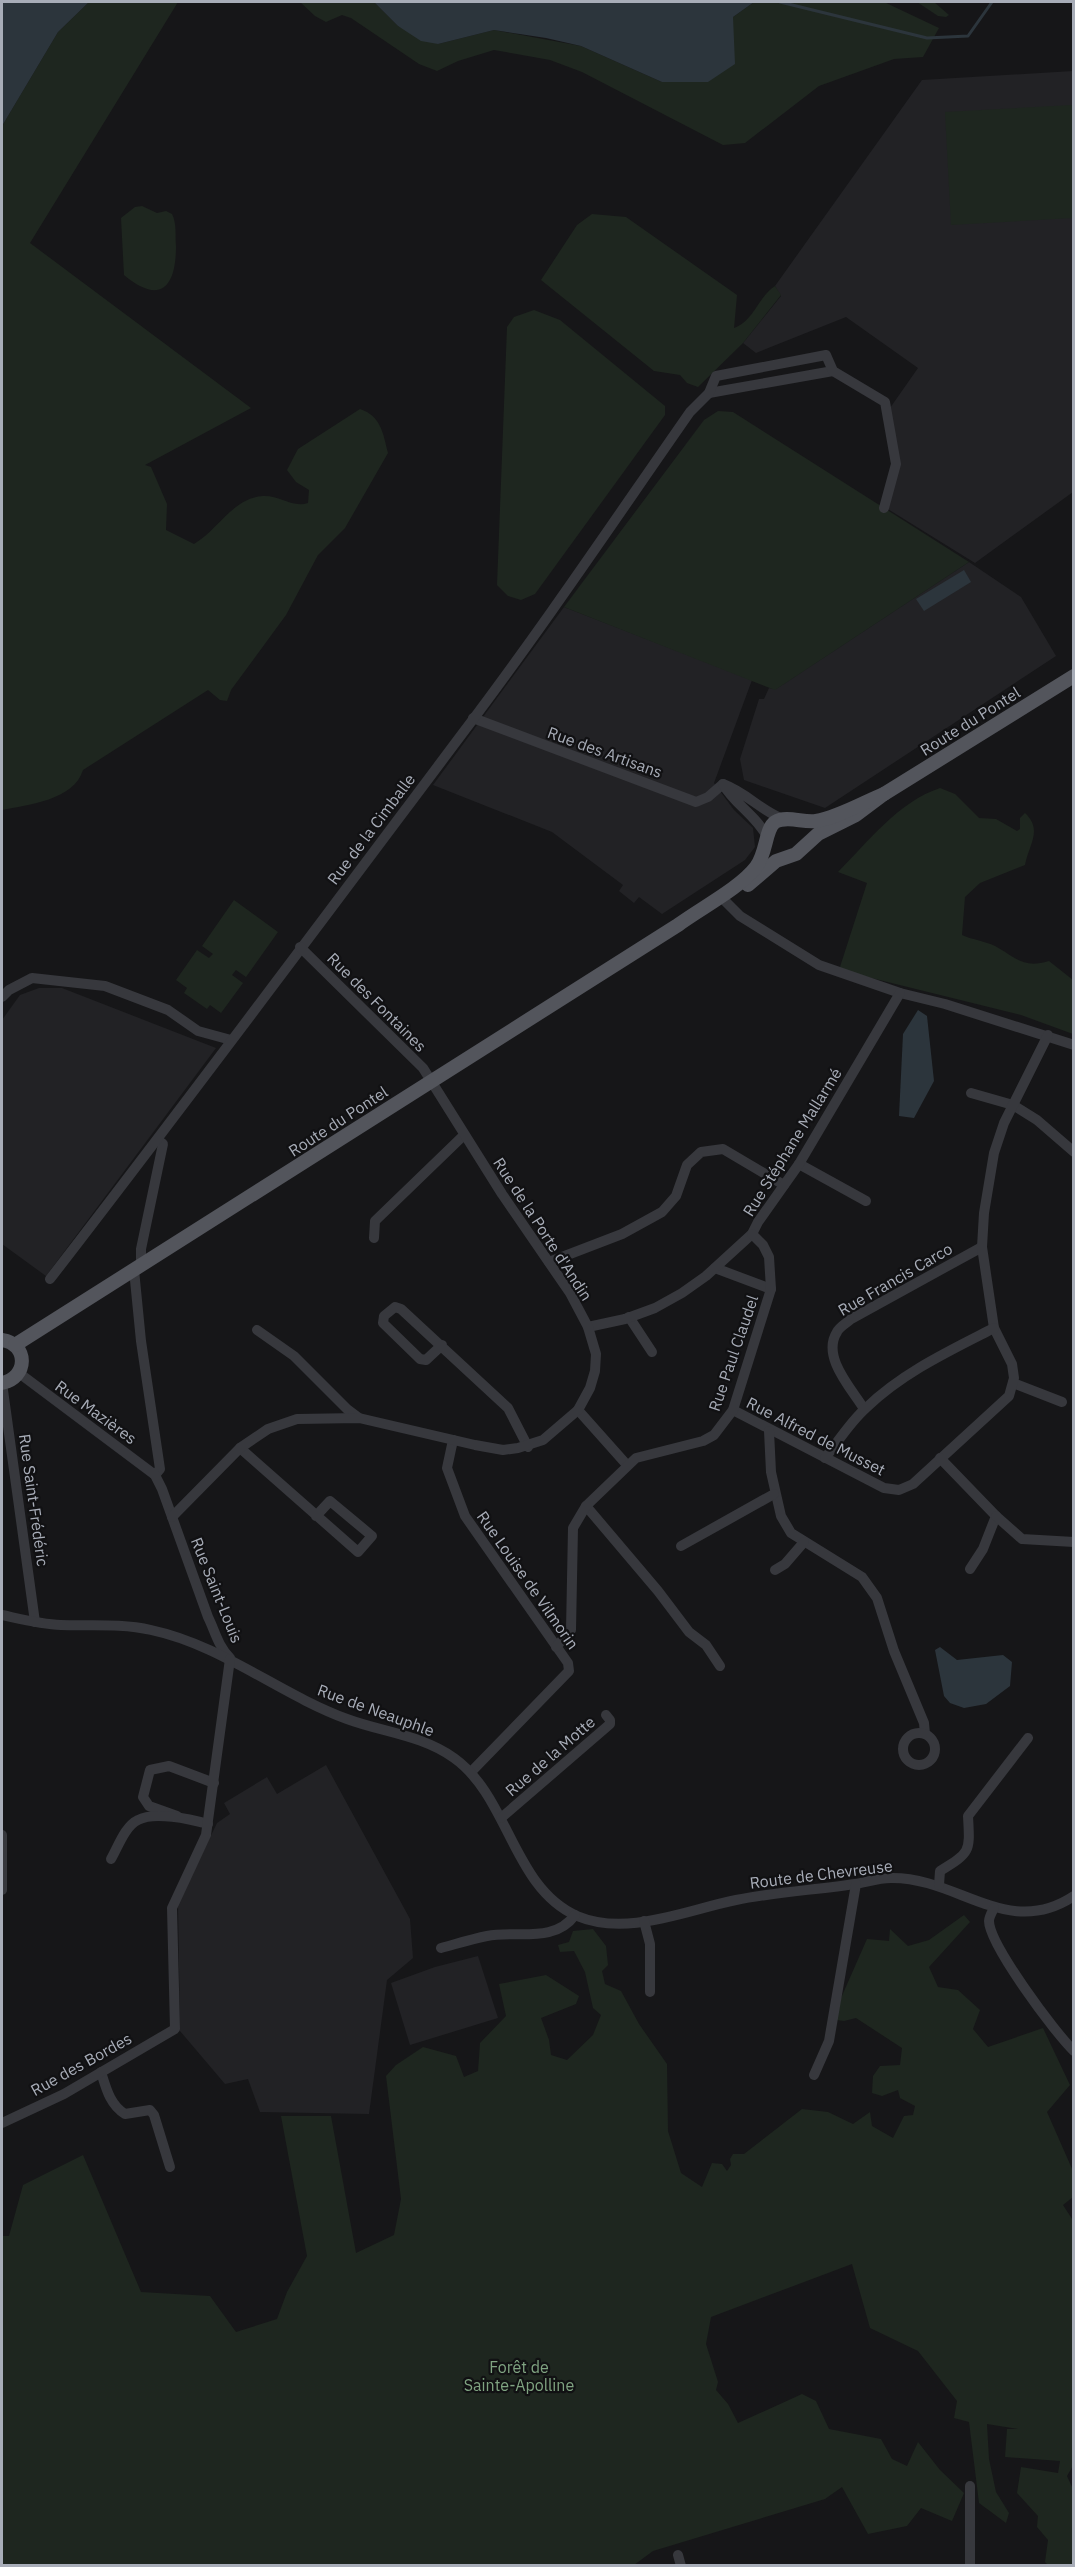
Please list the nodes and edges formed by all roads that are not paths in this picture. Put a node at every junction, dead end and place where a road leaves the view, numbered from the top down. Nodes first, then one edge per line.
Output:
1 (833, 372) junction
2 (709, 393) junction
3 (884, 508) dead end
4 (1074, 676) edge
5 (473, 718) junction
6 (723, 784) junction
7 (884, 794) junction
8 (789, 821) junction
9 (767, 840) junction
10 (800, 850) junction
11 (788, 857) junction
12 (725, 901) junction
13 (678, 925) junction
14 (300, 947) junction
15 (900, 993) junction
16 (2, 997) edge
17 (1048, 1035) junction
18 (231, 1040) junction
19 (1074, 1045) edge
20 (430, 1080) junction
21 (971, 1093) dead end
22 (1013, 1105) junction
23 (464, 1135) junction
24 (158, 1140) junction
25 (1074, 1152) edge
26 (799, 1164) junction
27 (784, 1185) junction
28 (866, 1201) dead end
29 (752, 1234) junction
30 (374, 1238) dead end
31 (982, 1247) junction
32 (549, 1262) junction
33 (138, 1267) junction
34 (715, 1268) junction
35 (50, 1279) dead end
36 (771, 1289) junction
37 (629, 1317) junction
38 (588, 1327) junction
39 (994, 1328) junction
40 (258, 1330) dead end
41 (2, 1340) edge
42 (15, 1345) junction
43 (442, 1345) junction
44 (652, 1353) dead end
45 (19, 1373) junction
46 (2, 1383) edge
47 (1013, 1383) junction
48 (1062, 1402) dead end
49 (864, 1409) junction
50 (578, 1410) junction
51 (733, 1410) junction
52 (359, 1418) junction
53 (769, 1431) junction
54 (453, 1440) junction
55 (528, 1447) junction
56 (240, 1448) junction
57 (825, 1458) junction
58 (940, 1458) junction
59 (627, 1465) junction
60 (155, 1474) junction
61 (774, 1494) junction
62 (586, 1506) junction
63 (316, 1516) junction
64 (996, 1516) junction
65 (172, 1517) junction
66 (804, 1542) junction
67 (1074, 1542) edge
68 (681, 1546) dead end
69 (970, 1569) dead end
70 (775, 1570) dead end
71 (2, 1615) edge
72 (35, 1622) junction
73 (556, 1647) junction
74 (230, 1659) junction
75 (720, 1666) dead end
76 (606, 1715) dead end
77 (925, 1734) dead end
78 (1028, 1738) dead end
79 (471, 1772) junction
80 (214, 1783) junction
81 (177, 1816) junction
82 (501, 1818) junction
83 (208, 1824) junction
84 (2, 1835) edge
85 (111, 1859) dead end
86 (856, 1884) junction
87 (939, 1885) junction
88 (2, 1890) edge
89 (1074, 1896) edge
90 (994, 1908) junction
91 (572, 1913) junction
92 (644, 1921) junction
93 (441, 1948) dead end
94 (650, 1992) dead end
95 (175, 2029) joint
96 (1072, 2044) edge
97 (100, 2072) junction
98 (814, 2075) dead end
99 (2, 2123) edge
100 (170, 2167) dead end
101 (970, 2486) dead end
102 (970, 2565) edge

1 - 2 street
1 - 2 street, Rue de la Cimballe
1 - 3 street
2 - 5 street, Rue de la Cimballe
4 - 7 main road, Route du Pontel
5 - 6 street, Rue des Artisans
5 - 14 street, Rue de la Cimballe
6 - 8 street
6 - 9 street
7 - 8 main road, Route du Pontel
7 - 10 main road, Route du Pontel
8 - 9 main road, Route du Pontel
8 - 10 main road
9 - 11 main road
9 - 13 main road, Route du Pontel
10 - 11 main road, Route du Pontel
11 - 12 main road, Route du Pontel
12 - 13 main road, Route du Pontel
12 - 15 street
13 - 20 main road, Route du Pontel
14 - 18 street, Rue de la Cimballe
14 - 20 street, Rue des Fontaines
15 - 17 street
15 - 26 street, Rue Stéphane Mallarmé
16 - 18 street
17 - 19 street
17 - 22 street
18 - 24 street, Rue de la Cimballe
20 - 23 street, Rue de la Porte d'Andin
20 - 33 main road, Route du Pontel
21 - 22 street
22 - 25 street
22 - 31 street
23 - 30 street
23 - 32 street, Rue de la Porte d'Andin
24 - 33 street
24 - 35 street, Rue de la Cimballe
26 - 27 street, Rue Stéphane Mallarmé
26 - 28 street
27 - 29 street, Rue Stéphane Mallarmé
27 - 32 street
29 - 34 street, Rue Stéphane Mallarmé
29 - 36 street, Rue Paul Claudel
31 - 39 street
31 - 49 street, Rue Francis Carco
32 - 38 street, Rue de la Porte d'Andin
33 - 42 main road, Route du Pontel
33 - 60 street, Rue Saint-Louis
34 - 36 street
34 - 37 street, Rue Stéphane Mallarmé
36 - 51 street, Rue Paul Claudel
37 - 38 street, Rue Stéphane Mallarmé
37 - 44 street
38 - 50 street, Rue de la Porte d'Andin
39 - 47 street
39 - 49 street
40 - 52 street
41 - 42 main road
42 - 45 main road
43 - 43 street
43 - 55 street
45 - 46 main road
45 - 60 street, Rue Mazières
46 - 72 street, Rue Saint-Frédéric
47 - 48 street
47 - 58 street, Rue Alfred de Musset
49 - 57 street
50 - 55 street, Rue de la Porte d'Andin
50 - 59 street
51 - 53 street, Rue Alfred de Musset
51 - 59 street, Rue Paul Claudel
52 - 54 street, Rue de la Porte d'Andin
52 - 56 street, Rue de la Porte d'Andin
53 - 57 street, Rue Alfred de Musset
53 - 61 street
54 - 55 street, Rue de la Porte d'Andin
54 - 73 street, Rue Louise de Vilmorin
56 - 63 street
56 - 65 street, Rue de la Porte d'Andin
57 - 58 street, Rue Alfred de Musset
58 - 64 street
59 - 62 street, Rue Paul Claudel
60 - 65 street, Rue Saint-Louis
61 - 66 street
61 - 68 street
62 - 73 street, Rue Paul Claudel
62 - 75 street
63 - 63 street
64 - 67 street
64 - 69 street
65 - 74 street, Rue Saint-Louis
66 - 70 street
66 - 77 street
71 - 72 street, Rue de Neauphle
72 - 74 street, Rue de Neauphle
73 - 79 street, Rue Louise de Vilmorin
74 - 79 street, Rue de Neauphle
74 - 80 street, Rue Saint-Louis
76 - 82 street, Rue de la Motte
78 - 87 street
79 - 82 street, Rue de Neauphle
80 - 81 street
80 - 83 street, Rue Saint-Louis
81 - 83 street
81 - 85 street
82 - 91 street, Rue de Neauphle
83 - 95 street, Rue Saint-Louis
84 - 88 street
86 - 87 street, Route de Chevreuse
86 - 92 street, Route de Chevreuse
86 - 98 street
87 - 90 street, Route de Chevreuse
89 - 90 street, Route de Chevreuse
90 - 96 street
91 - 92 street, Route de Chevreuse
91 - 93 street
92 - 94 street
95 - 97 street, Rue des Bordes
97 - 99 street, Rue des Bordes
97 - 100 street
101 - 102 street

